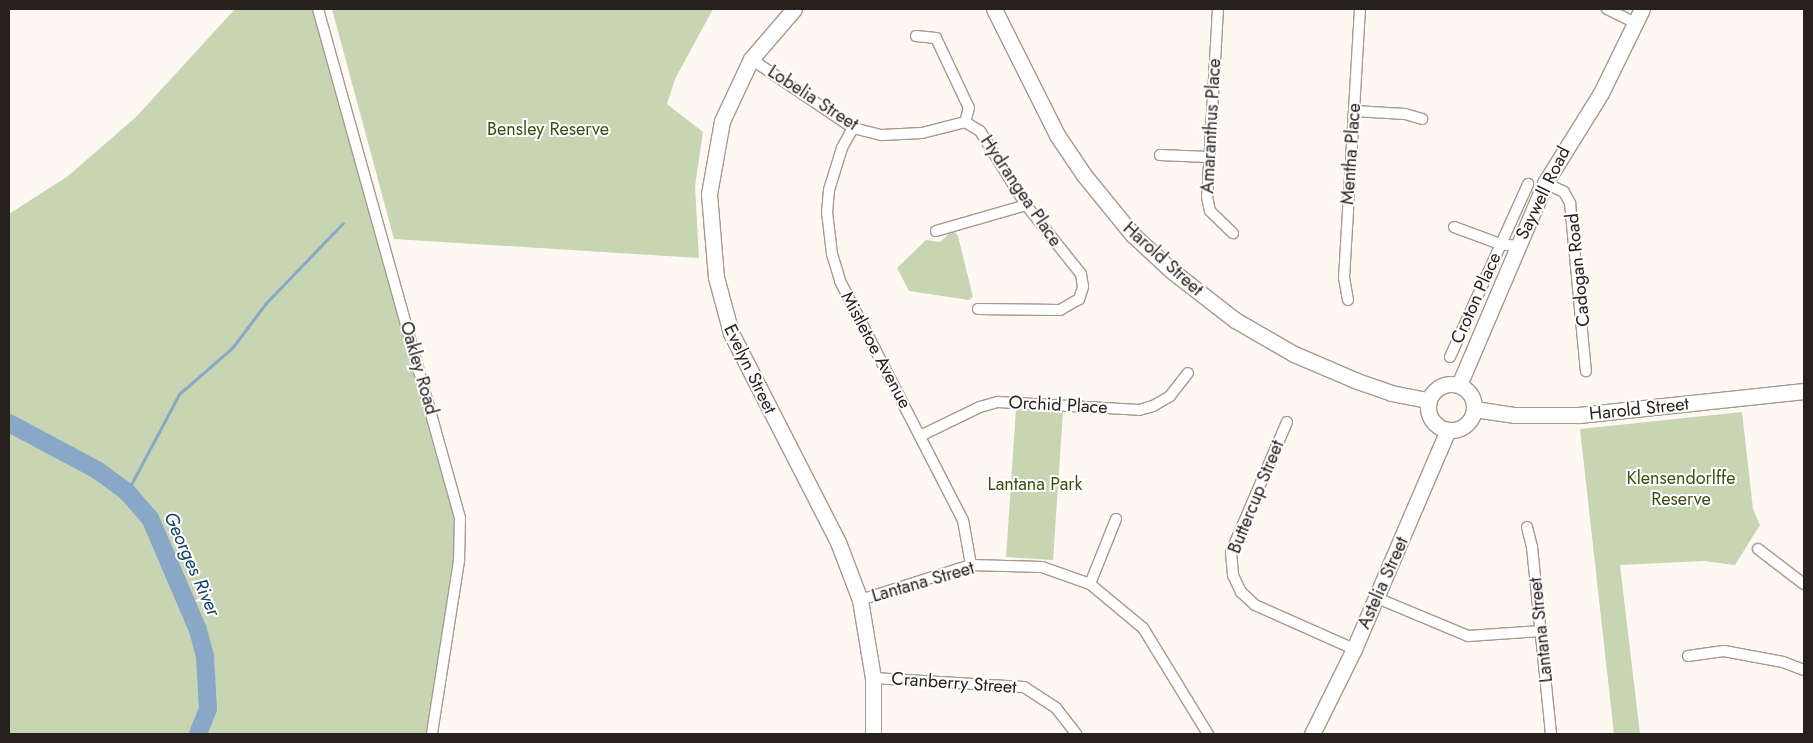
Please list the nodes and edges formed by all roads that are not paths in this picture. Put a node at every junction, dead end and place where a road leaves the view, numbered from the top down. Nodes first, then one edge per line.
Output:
1 (318, 9) edge
2 (794, 9) edge
3 (994, 9) edge
4 (1218, 9) edge
5 (1360, 9) edge
6 (1607, 9) edge
7 (1639, 16) edge
8 (916, 36) dead end
9 (751, 59) junction
10 (1354, 111) junction
11 (1422, 118) dead end
12 (965, 122) junction
13 (853, 128) junction
14 (1160, 155) dead end
15 (1207, 157) junction
16 (1545, 183) junction
17 (1528, 184) dead end
18 (1026, 205) junction
19 (1454, 227) dead end
20 (936, 231) dead end
21 (1232, 233) dead end
22 (1500, 244) junction
23 (1517, 246) junction
24 (1348, 300) dead end
25 (978, 309) dead end
26 (1450, 357) dead end
27 (1586, 371) dead end
28 (1188, 373) dead end
29 (1459, 385) junction
30 (1804, 391) edge
31 (1428, 400) junction
32 (1474, 409) junction
33 (1287, 422) dead end
34 (1448, 430) junction
35 (920, 436) junction
36 (1116, 519) dead end
37 (1527, 527) dead end
38 (1758, 549) dead end
39 (971, 565) junction
40 (1090, 584) junction
41 (1804, 584) edge
42 (1377, 598) junction
43 (860, 600) junction
44 (1541, 631) junction
45 (1354, 649) junction
46 (1688, 656) dead end
47 (1804, 670) edge
48 (873, 678) junction
49 (432, 734) edge
50 (873, 734) edge
51 (1076, 734) edge
52 (1208, 734) edge
53 (1312, 734) edge
54 (1551, 734) edge

1 - 49 street, Oakley Road
2 - 9 street, Evelyn Street
3 - 31 street, Harold Street
4 - 15 street, Amaranthus Place
5 - 10 street, Mentha Place
6 - 7 street
7 - 16 street, Saywell Road
8 - 12 street, Hydrangea Place
9 - 13 street, Lobelia Street
9 - 43 street, Evelyn Street
10 - 11 street
10 - 24 street, Mentha Place
12 - 13 street, Lobelia Street
12 - 18 street, Hydrangea Place
13 - 35 street, Mistletoe Avenue
14 - 15 street
15 - 21 street, Amaranthus Place
16 - 23 street, Saywell Road
16 - 27 street, Cadogan Road
17 - 22 street, Croton Place
18 - 20 street
18 - 25 street, Hydrangea Place
19 - 22 street
22 - 23 street
22 - 26 street, Croton Place
23 - 29 street, Saywell Road
28 - 35 street, Orchid Place
29 - 31 street
29 - 32 street
30 - 32 street, Harold Street
31 - 34 street
32 - 34 street
33 - 45 street, Buttercup Street
34 - 42 street, Astelia Street
35 - 39 street, Mistletoe Avenue
36 - 40 street
37 - 44 street, Lantana Street
38 - 41 street
39 - 40 street, Lantana Street
39 - 43 street, Lantana Street
40 - 52 street, Lantana Street
42 - 44 street
42 - 45 street, Astelia Street
43 - 48 street, Evelyn Street
44 - 54 street, Lantana Street
45 - 53 street, Astelia Street
46 - 47 street
48 - 50 street, Evelyn Street
48 - 51 street, Cranberry Street

